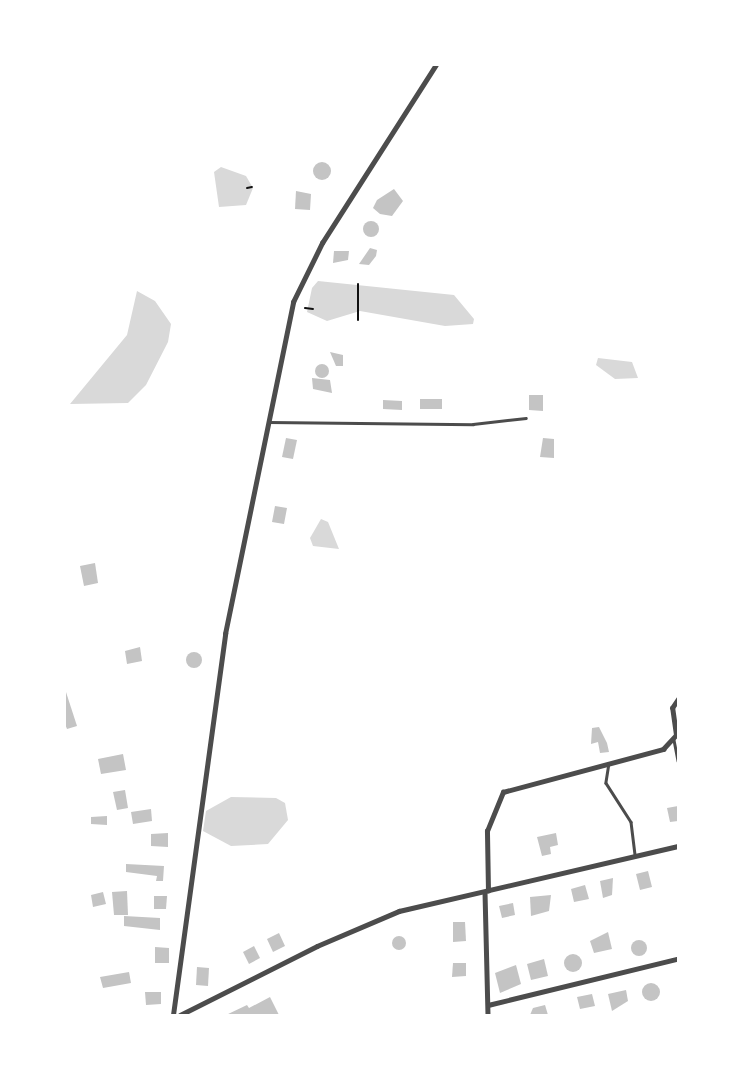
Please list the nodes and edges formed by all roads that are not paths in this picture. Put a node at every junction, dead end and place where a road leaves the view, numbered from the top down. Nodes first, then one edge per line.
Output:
1 (436, 65) edge
2 (526, 418) dead end
3 (269, 422) junction
4 (678, 699) edge
5 (674, 740) junction
6 (678, 761) edge
7 (609, 763) junction
8 (678, 846) edge
9 (635, 856) junction
10 (486, 892) junction
11 (677, 959) edge
12 (488, 1005) junction
13 (173, 1015) edge
14 (180, 1015) edge
15 (488, 1015) edge

1 - 3 street
2 - 3 lane
3 - 13 street
4 - 5 street
5 - 6 lane
5 - 7 street
7 - 9 lane
7 - 10 street
8 - 9 street
9 - 10 street
10 - 12 street
10 - 14 street
11 - 12 street
12 - 15 street

